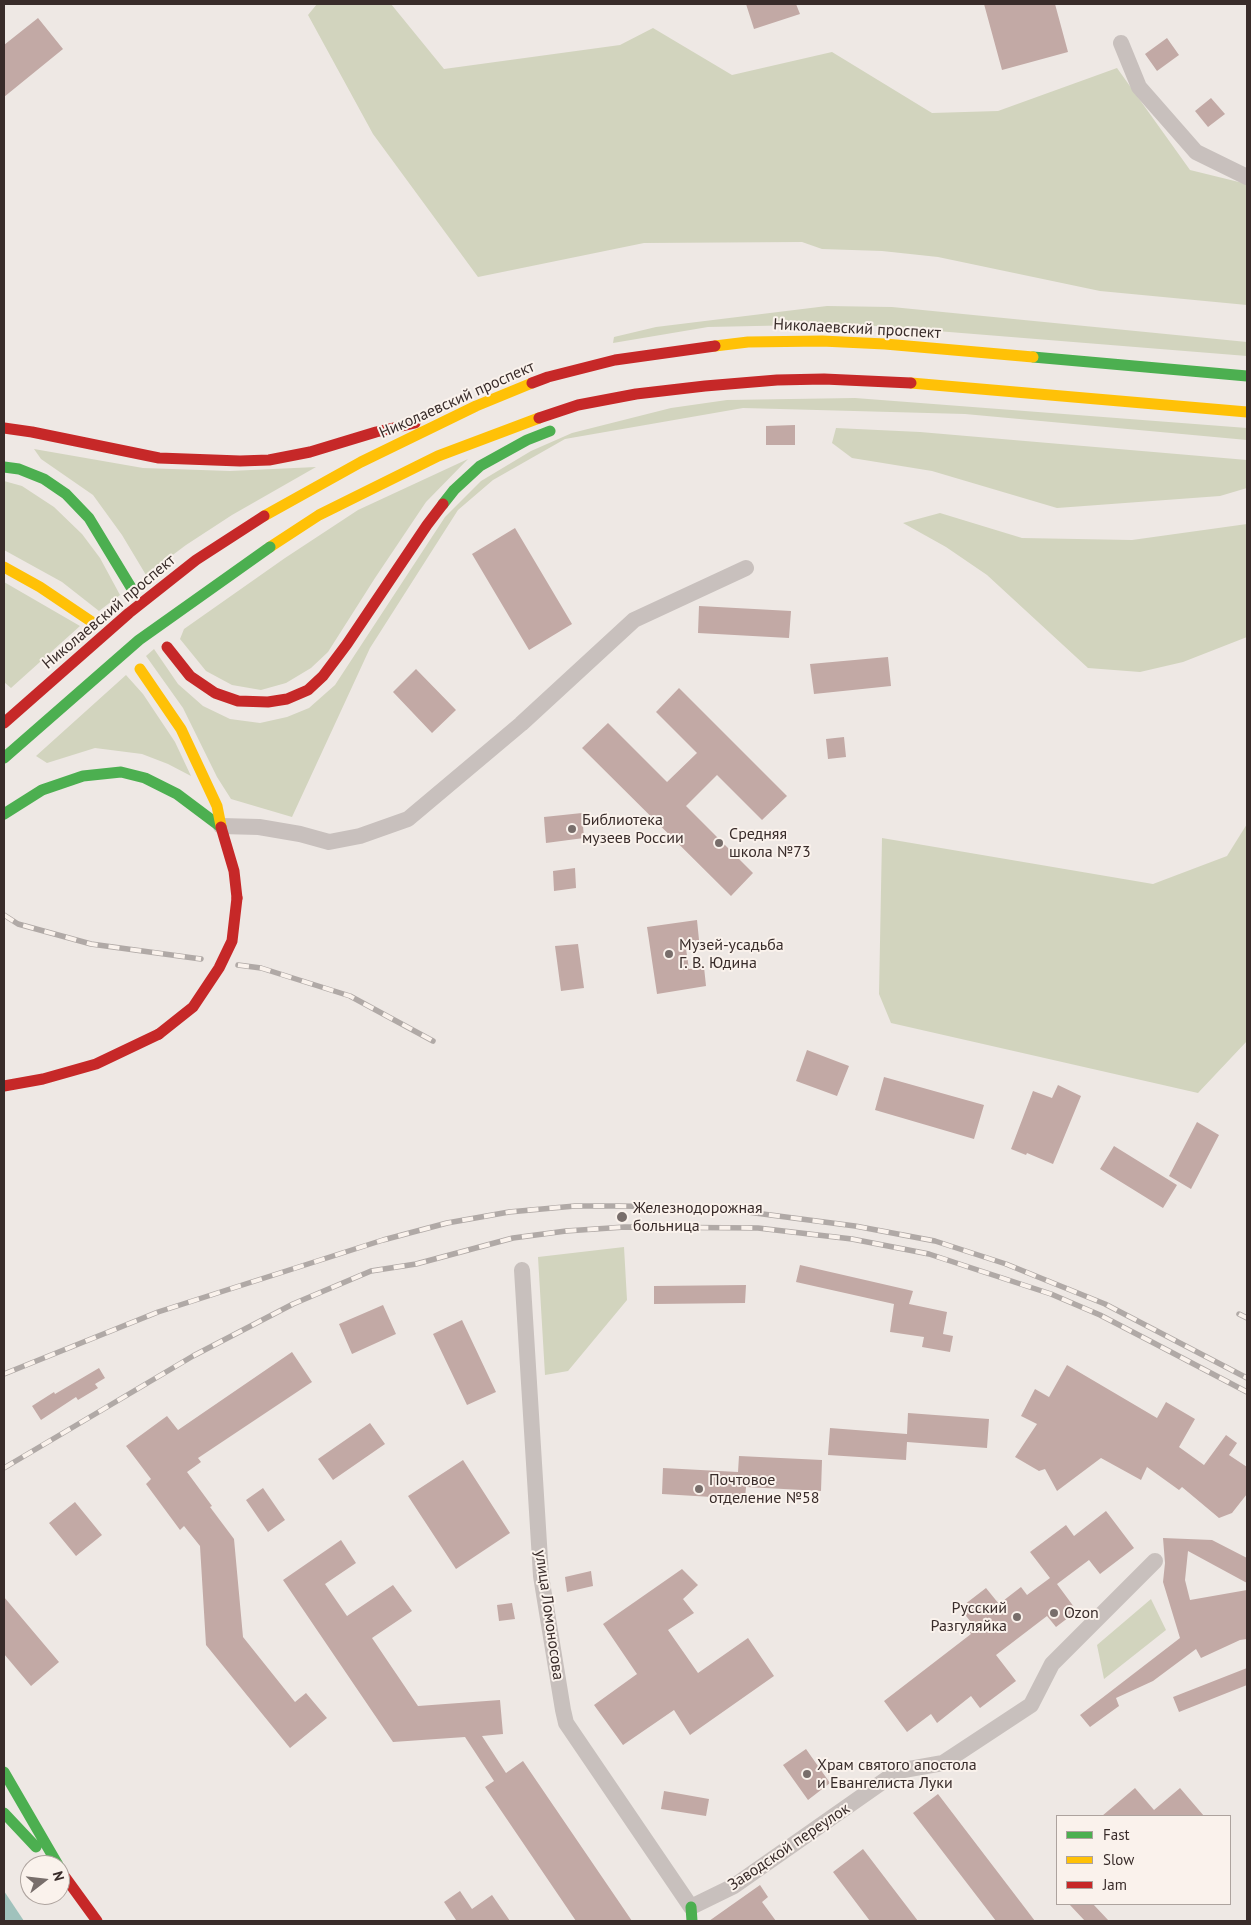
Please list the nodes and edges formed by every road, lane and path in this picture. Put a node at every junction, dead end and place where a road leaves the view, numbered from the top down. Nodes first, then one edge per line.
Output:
1 (1121, 43) dead end
2 (1247, 177) edge
3 (1247, 376) edge
4 (636, 394) junction
5 (476, 406) junction
6 (1247, 412) edge
7 (591, 414) dead end
8 (4, 428) edge
9 (558, 428) dead end
10 (4, 468) edge
11 (4, 567) edge
12 (746, 568) dead end
13 (132, 590) dead end
14 (92, 622) dead end
15 (167, 647) dead end
16 (140, 669) dead end
17 (4, 723) edge
18 (4, 758) edge
19 (4, 814) edge
20 (221, 826) junction
21 (4, 1086) edge
22 (522, 1270) dead end
23 (1156, 1561) dead end
24 (4, 1772) edge
25 (4, 1813) edge
26 (44, 1855) edge
27 (52, 1855) edge
28 (70, 1883) edge
29 (691, 1914) edge
30 (97, 1921) edge

1 - 2 street
3 - 5 main road, Николаевский проспект
4 - 6 main road
4 - 7 main road
4 - 18 main road, bridge
5 - 8 main road
5 - 17 main road, Николаевский проспект, bridge
9 - 15 main road
10 - 13 main road
11 - 14 main road
12 - 20 street
16 - 20 main road
19 - 20 main road
20 - 21 main road, bridge
22 - 29 street, улица Ломоносова
23 - 29 street, Заводской переулок
24 - 27 main road
25 - 26 main road
28 - 30 main road

